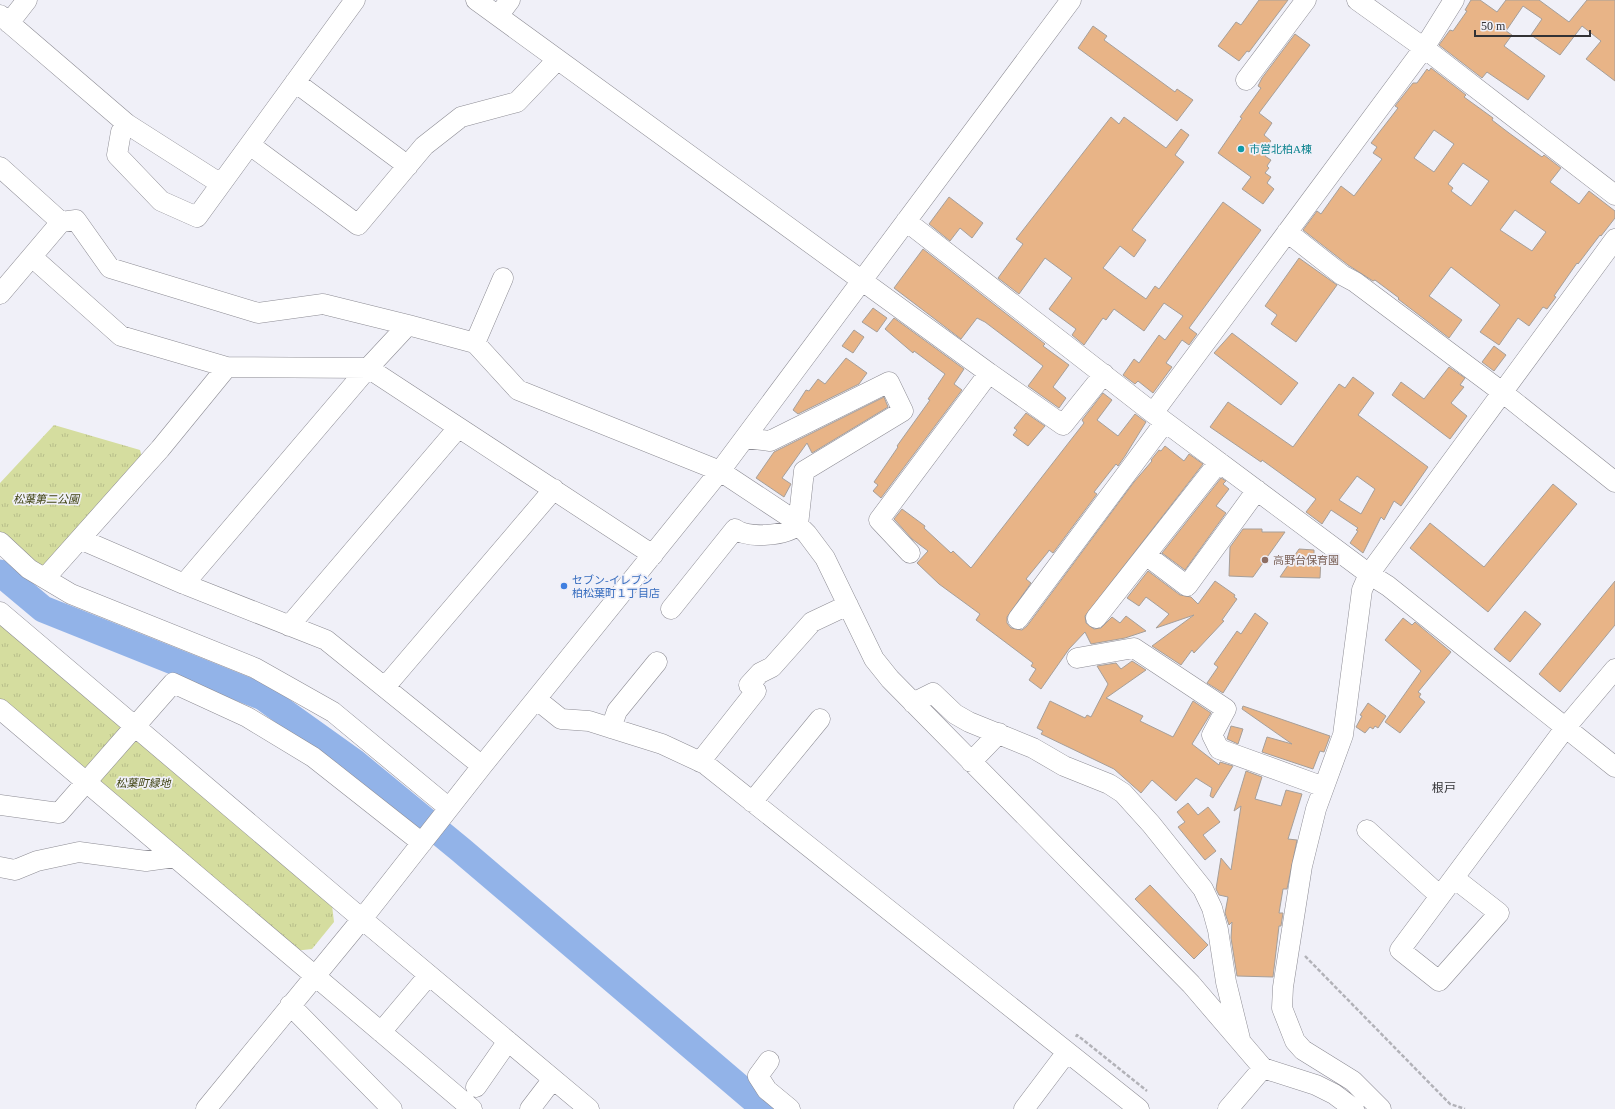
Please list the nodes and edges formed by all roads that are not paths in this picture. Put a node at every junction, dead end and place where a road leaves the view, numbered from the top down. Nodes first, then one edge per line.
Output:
1 (27, 0) edge
2 (355, 0) edge
3 (476, 0) edge
4 (510, 0) edge
5 (1072, 0) edge
6 (1306, 0) edge
7 (1357, 0) edge
8 (1454, 0) edge
9 (498, 16) junction
10 (5, 19) edge
11 (1424, 48) junction
12 (557, 60) junction
13 (1246, 80) dead end
14 (295, 82) junction
15 (127, 124) junction
16 (250, 145) junction
17 (408, 166) junction
18 (0, 167) edge
19 (221, 184) junction
20 (1615, 194) edge
21 (906, 221) junction
22 (61, 222) junction
23 (1287, 232) junction
24 (1615, 239) edge
25 (32, 257) junction
26 (503, 278) dead end
27 (862, 281) junction
28 (0, 294) edge
29 (408, 325) junction
30 (475, 343) junction
31 (227, 368) junction
32 (368, 368) junction
33 (989, 372) junction
34 (1104, 374) junction
35 (1502, 392) junction
36 (1159, 417) junction
37 (458, 428) junction
38 (746, 438) junction
39 (1219, 462) junction
40 (720, 472) junction
41 (1615, 482) edge
42 (554, 489) junction
43 (1257, 490) junction
44 (798, 525) junction
45 (80, 539) junction
46 (0, 542) edge
47 (910, 553) dead end
48 (1146, 554) junction
49 (653, 555) junction
50 (1369, 574) junction
51 (46, 577) junction
52 (184, 584) junction
53 (848, 605) junction
54 (671, 609) dead end
55 (0, 612) edge
56 (1096, 618) dead end
57 (1018, 619) dead end
58 (289, 626) junction
59 (1077, 658) dead end
60 (657, 662) dead end
61 (1615, 669) edge
62 (385, 687) junction
63 (536, 700) junction
64 (913, 703) junction
65 (0, 710) edge
66 (820, 719) dead end
67 (134, 726) junction
68 (611, 728) junction
69 (1566, 728) junction
70 (999, 733) junction
71 (700, 762) junction
72 (972, 762) junction
73 (482, 766) junction
74 (1615, 767) edge
75 (86, 783) junction
76 (1324, 787) junction
77 (752, 802) junction
78 (0, 805) edge
79 (447, 811) junction
80 (1367, 830) dead end
81 (424, 840) junction
82 (175, 857) junction
83 (0, 867) edge
84 (1454, 878) junction
85 (1440, 896) junction
86 (362, 919) junction
87 (429, 975) junction
88 (315, 976) junction
89 (290, 1005) junction
90 (381, 1032) junction
91 (508, 1041) junction
92 (1242, 1045) junction
93 (1067, 1052) junction
94 (769, 1061) dead end
95 (1263, 1068) junction
96 (553, 1079) junction
97 (476, 1087) dead end
98 (1130, 1106) edge
99 (206, 1109) edge
100 (392, 1109) edge
101 (472, 1109) edge
102 (530, 1109) edge
103 (589, 1109) edge
104 (790, 1109) edge
105 (1024, 1109) edge
106 (1228, 1109) edge
107 (1354, 1109) edge
108 (1381, 1109) edge

1 - 10 street
2 - 14 street
3 - 9 street
4 - 9 street
5 - 21 street
6 - 13 street
7 - 11 street
8 - 11 street
9 - 12 street
10 - 15 street
11 - 20 street
11 - 23 street
12 - 17 street
12 - 27 street
14 - 16 street
14 - 17 street
15 - 19 street
15 - 19 street
16 - 17 street
16 - 19 street
18 - 22 street
21 - 27 street
21 - 34 street
22 - 25 street
22 - 29 street
23 - 35 street
23 - 36 street
24 - 35 street
25 - 28 street
25 - 31 street
26 - 30 street
27 - 33 street
27 - 38 street
29 - 30 street
29 - 32 street
30 - 40 street
31 - 32 street
31 - 45 street
32 - 37 street
32 - 52 street
33 - 34 street
33 - 47 street
34 - 36 street
35 - 41 street
35 - 50 street
36 - 39 street
36 - 57 street
37 - 42 street
37 - 58 street
38 - 40 street
38 - 44 street
39 - 43 street
39 - 48 street
40 - 44 street
40 - 49 street
42 - 49 street
42 - 62 street
43 - 48 street
43 - 50 street
44 - 53 street
44 - 54 street
45 - 51 street
45 - 52 street
46 - 51 street
48 - 56 street
49 - 63 street
50 - 69 street
50 - 76 street
51 - 79 street
52 - 58 street
53 - 64 street
53 - 71 street
55 - 67 street
58 - 62 street
59 - 76 street
60 - 68 street
61 - 69 street
62 - 73 street
63 - 68 street
63 - 73 street
64 - 70 street
64 - 72 street
65 - 75 street
66 - 77 street
67 - 75 street
67 - 81 street
67 - 86 street
68 - 71 street
69 - 74 street
69 - 84 street
70 - 72 street
70 - 92 street
71 - 77 street
72 - 92 street
73 - 79 street
75 - 78 street
75 - 82 street
76 - 108 street
77 - 93 street
79 - 81 street
80 - 85 street
81 - 86 street
82 - 83 street
82 - 88 street
84 - 85 street
84 - 85 street
86 - 87 street
86 - 88 street
87 - 90 street
87 - 91 street
88 - 89 street
88 - 90 street
89 - 99 street
89 - 100 street
90 - 101 street
91 - 96 street
91 - 97 street
92 - 95 street
93 - 98 street
93 - 105 street
94 - 104 street
95 - 106 street
95 - 107 street
96 - 102 street
96 - 103 street

